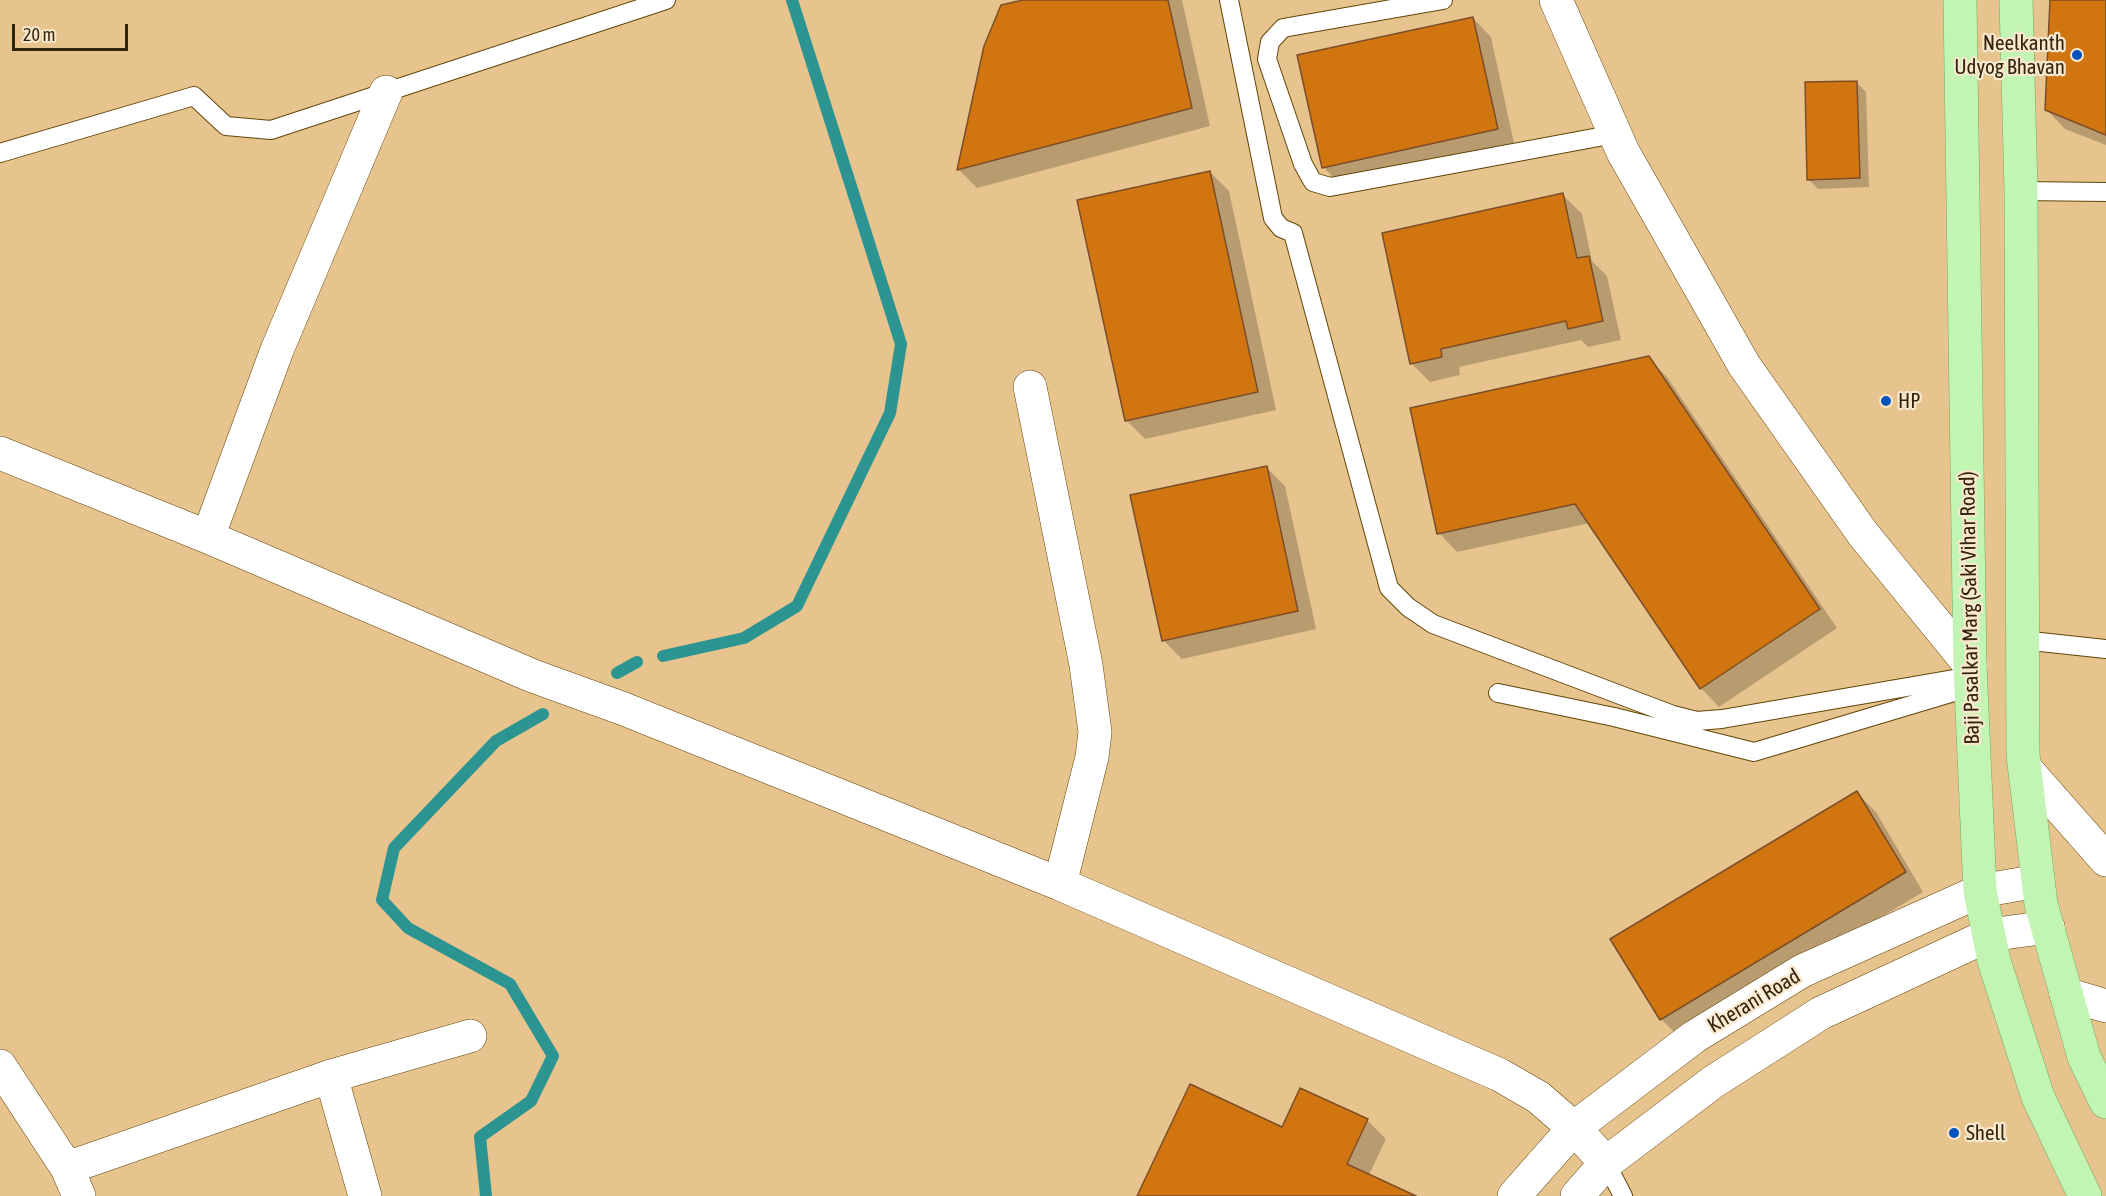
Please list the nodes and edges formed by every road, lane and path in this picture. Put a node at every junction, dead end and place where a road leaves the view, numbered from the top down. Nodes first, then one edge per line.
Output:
1 (666, 0) edge
2 (1229, 0) edge
3 (1443, 0) edge
4 (1556, 0) edge
5 (1960, 0) edge
6 (2016, 0) edge
7 (386, 92) junction
8 (1615, 134) junction
9 (0, 153) edge
10 (2021, 191) junction
11 (2106, 192) edge
12 (1030, 387) dead end
13 (0, 453) edge
14 (208, 537) junction
15 (2022, 640) junction
16 (2106, 649) edge
17 (1971, 676) junction
18 (1498, 693) dead end
19 (2025, 768) junction
20 (2106, 860) edge
21 (2038, 880) junction
22 (1060, 884) junction
23 (1980, 891) junction
24 (2048, 927) junction
25 (1989, 935) junction
26 (2066, 994) junction
27 (2106, 1006) edge
28 (470, 1036) dead end
29 (0, 1066) edge
30 (331, 1076) junction
31 (2106, 1102) edge
32 (1574, 1128) junction
33 (1606, 1163) junction
34 (73, 1182) edge
35 (364, 1196) edge
36 (1514, 1196) edge
37 (1577, 1196) edge
38 (1623, 1196) edge
39 (2085, 1196) edge

1 - 7 lane
2 - 17 lane
3 - 8 lane
4 - 8 street
5 - 17 main road, Baji Pasalkar Marg (Saki Vihar Road)
6 - 10 main road
7 - 9 lane
7 - 14 street
8 - 17 street
10 - 11 lane
10 - 15 main road
12 - 22 street
13 - 14 street
14 - 22 street
15 - 16 lane
15 - 19 main road
17 - 18 lane
17 - 23 main road, Baji Pasalkar Marg (Saki Vihar Road)
19 - 20 street
19 - 21 main road
21 - 23 street, Kherani Road
21 - 24 main road
22 - 32 street
23 - 25 main road, Baji Pasalkar Marg (Saki Vihar Road)
23 - 32 street, Kherani Road
24 - 25 street
24 - 26 main road
25 - 33 street
25 - 39 main road, Baji Pasalkar Marg (Saki Vihar Road)
26 - 27 street
26 - 31 main road
28 - 30 street
29 - 34 street
30 - 34 street
30 - 35 street
32 - 33 street
32 - 36 street, Kherani Road
33 - 37 street
33 - 38 lane

